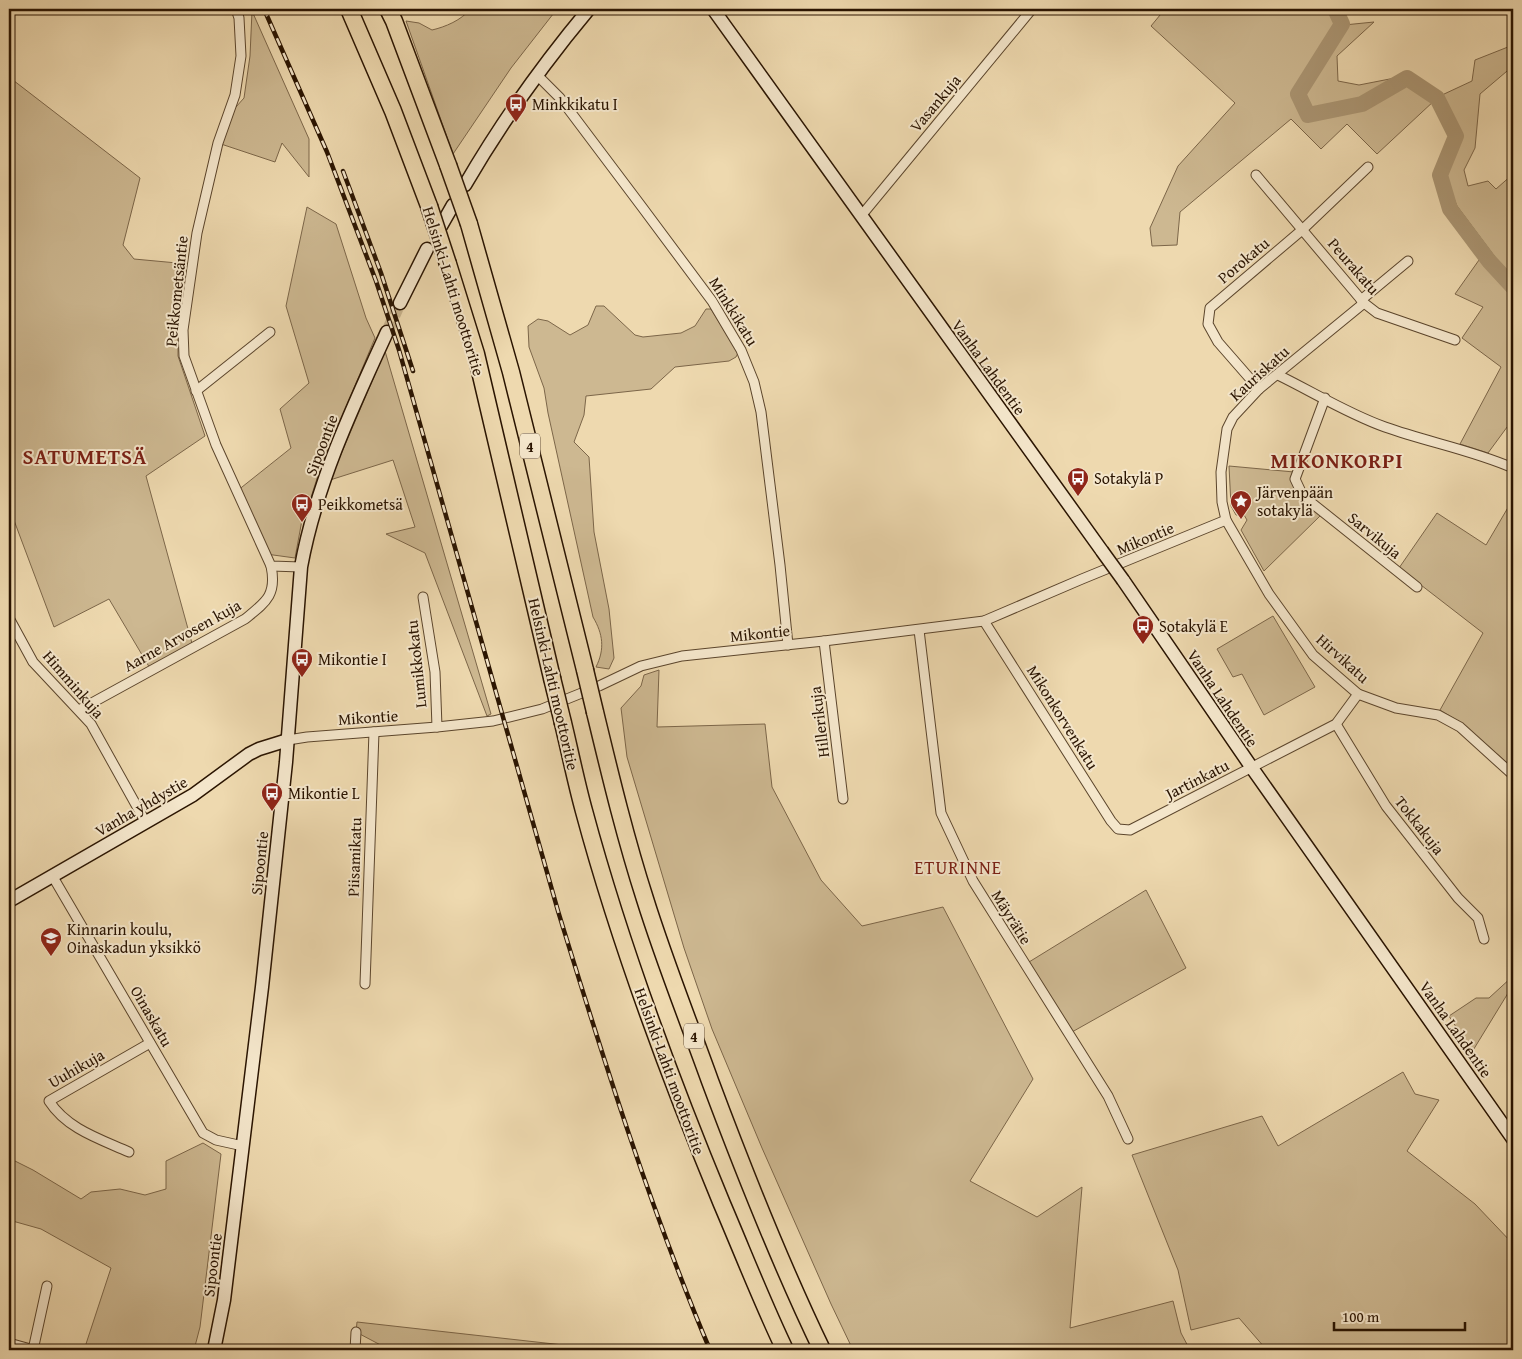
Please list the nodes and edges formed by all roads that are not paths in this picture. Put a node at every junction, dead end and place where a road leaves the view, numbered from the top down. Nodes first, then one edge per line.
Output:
1 (236, 9) edge
2 (348, 9) edge
3 (388, 9) edge
4 (589, 9) edge
5 (713, 9) edge
6 (1032, 9) edge
7 (537, 75) junction
8 (1368, 167) dead end
9 (1256, 175) dead end
10 (465, 185) dead end
11 (453, 205) dead end
12 (861, 216) junction
13 (440, 226) dead end
14 (1302, 230) junction
15 (427, 249) dead end
16 (1408, 261) dead end
17 (1363, 302) junction
18 (400, 303) tunnel mouth
19 (270, 332) dead end
20 (387, 332) tunnel mouth
21 (1455, 340) dead end
22 (1278, 375) junction
23 (1259, 390) junction
24 (196, 391) junction
25 (1325, 398) junction
26 (1513, 468) edge
27 (1226, 520) junction
28 (271, 566) junction
29 (301, 567) junction
30 (1417, 587) dead end
31 (423, 597) dead end
32 (9, 618) edge
33 (984, 621) junction
34 (919, 630) junction
35 (824, 641) junction
36 (788, 645) junction
37 (1358, 694) junction
38 (78, 710) junction
39 (1336, 724) junction
40 (437, 727) junction
41 (374, 732) junction
42 (288, 740) junction
43 (1252, 768) junction
44 (1513, 775) edge
45 (843, 800) dead end
46 (145, 822) junction
47 (1118, 829) joint
48 (53, 876) junction
49 (9, 901) edge
50 (1484, 939) dead end
51 (365, 984) dead end
52 (150, 1043) junction
53 (1128, 1139) dead end
54 (1513, 1139) edge
55 (243, 1146) junction
56 (129, 1152) dead end
57 (47, 1286) dead end
58 (356, 1332) dead end
59 (9, 1343) edge
60 (34, 1350) edge
61 (214, 1350) edge
62 (355, 1350) edge
63 (785, 1350) edge
64 (822, 1350) edge

1 - 24 street, Peikkometsäntie
2 - 63 highway, Helsinki-Lahti moottoritie / 4, bridge
3 - 64 highway, Helsinki-Lahti moottoritie / 4, bridge
4 - 7 street
5 - 12 street, Vanha Lahdentie
6 - 12 street, Vasankuja
7 - 10 street
7 - 36 street, Minkkikatu
8 - 14 street, Porokatu
9 - 14 street, Peurakatu
11 - 13 street
12 - 43 street, Vanha Lahdentie, bridge
14 - 17 street, Peurakatu
14 - 23 street, Porokatu
15 - 18 street
16 - 17 street, Kauriskatu
17 - 21 street, Peurakatu
17 - 22 street, Kauriskatu
19 - 24 street
20 - 29 street, Sipoontie
22 - 23 street, Kauriskatu
22 - 25 street
23 - 27 street, Kauriskatu
24 - 28 street, Peikkometsäntie
25 - 26 street
25 - 30 street, Sarvikuja
27 - 33 street, Mikontie
27 - 37 street, Hirvikatu
28 - 29 street
28 - 38 street, Aarne Arvosen kuja
29 - 42 street, Sipoontie
31 - 40 street, Lumikkokatu
32 - 38 street, Himminkuja
33 - 34 street, Mikontie
33 - 47 street, Mikonkorvenkatu
34 - 35 street, Mikontie
34 - 53 street, Mäyrätie
35 - 36 street, Mikontie
35 - 45 street, Hillerikuja
36 - 40 street, Mikontie
37 - 39 street, Jartinkatu
37 - 44 street, Hirvikatu
38 - 46 street, Himminkuja
39 - 43 street, Jartinkatu
39 - 50 street, Tokkakuja
40 - 41 street, Mikontie
41 - 42 street, Mikontie
41 - 51 street, Piisamikatu
42 - 46 street, Vanha yhdystie
42 - 55 street, Sipoontie
43 - 47 street, Jartinkatu
43 - 54 street, Vanha Lahdentie
46 - 48 street, Vanha yhdystie
48 - 49 street, Vanha yhdystie
48 - 52 street, Oinaskatu
52 - 55 street, Oinaskatu
52 - 56 street, Uuhikuja
55 - 61 street, Sipoontie
57 - 60 street
58 - 62 street
59 - 60 street

